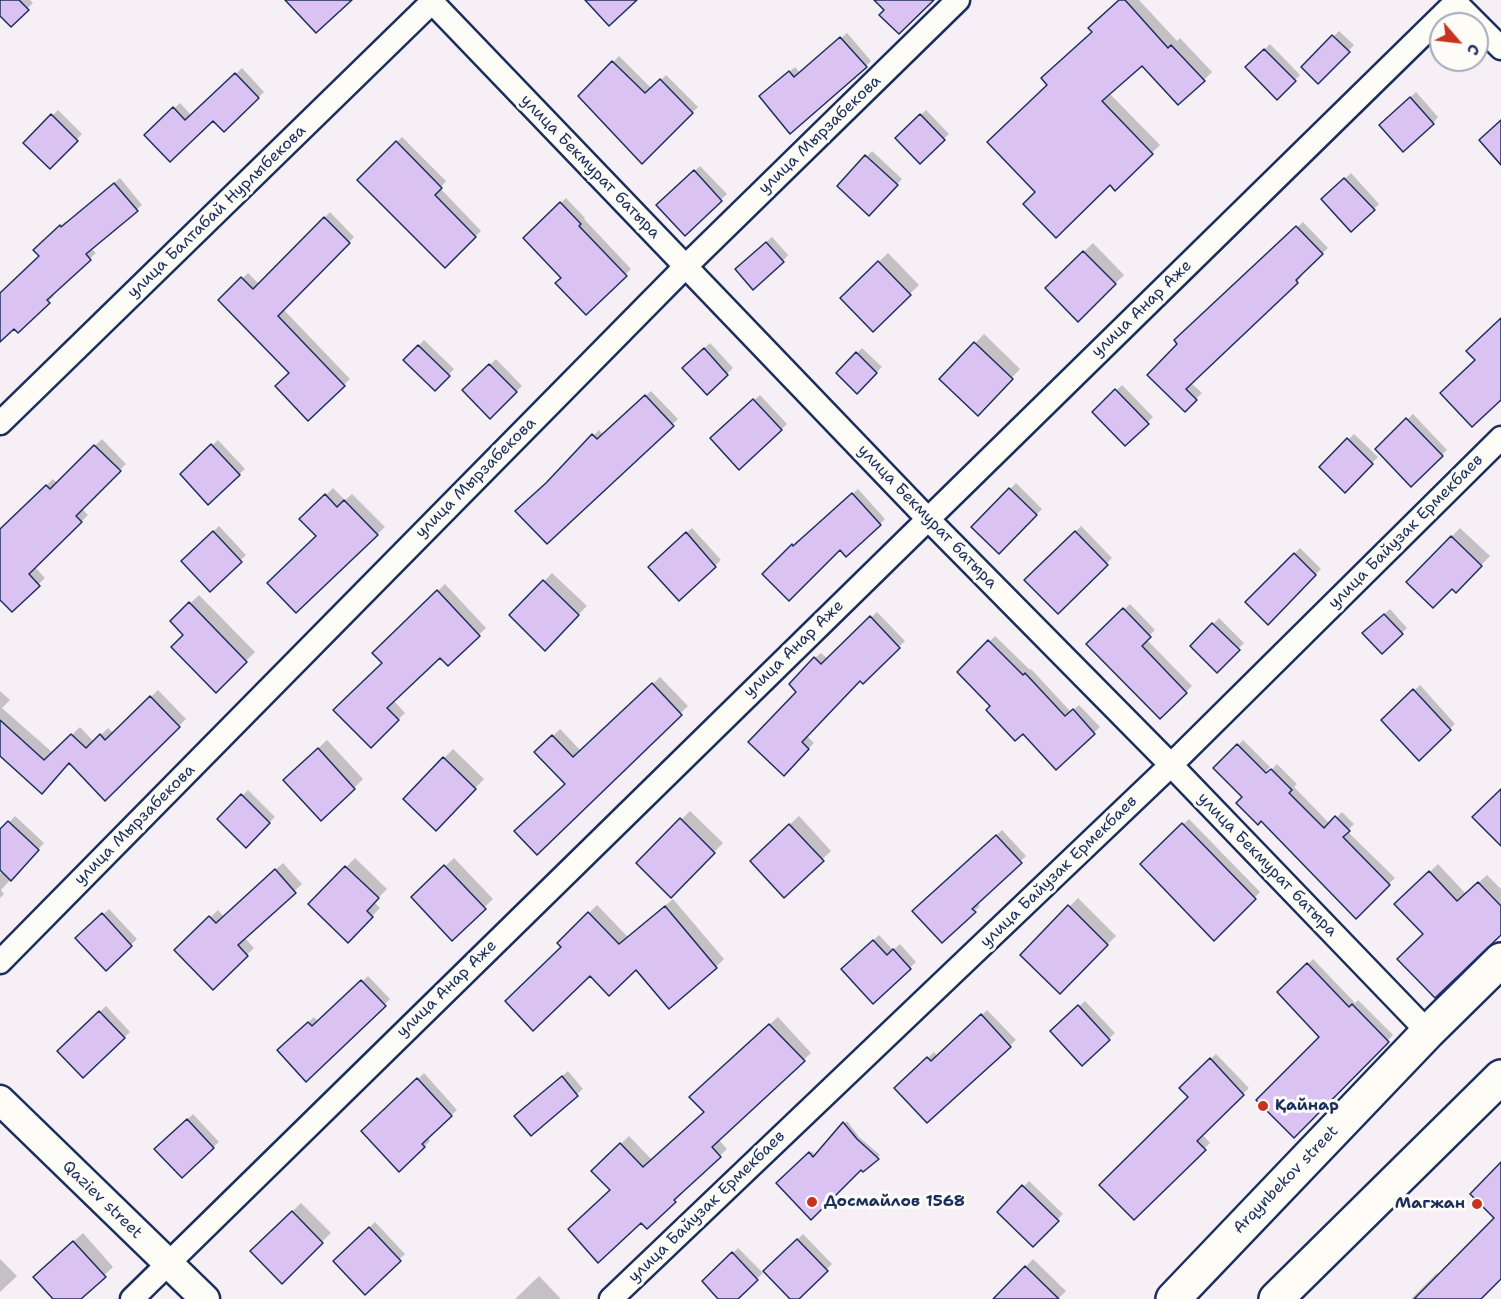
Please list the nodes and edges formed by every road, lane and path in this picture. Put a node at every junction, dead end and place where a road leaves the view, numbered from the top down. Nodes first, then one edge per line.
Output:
1 (958, 0) edge
2 (432, 1) edge
3 (1455, 1) edge
4 (1466, 12) edge
5 (1489, 36) edge
6 (1501, 48) edge
7 (685, 267) junction
8 (0, 423) edge
9 (1501, 438) edge
10 (927, 518) junction
11 (1172, 765) junction
12 (1501, 960) edge
13 (0, 962) edge
14 (1428, 1032) junction
15 (1498, 1086) edge
16 (0, 1100) edge
17 (168, 1264) junction
18 (132, 1299) edge
19 (205, 1299) edge
20 (611, 1299) edge
21 (1173, 1299) edge
22 (1276, 1299) edge

1 - 7 street, улица Мырзабекова
2 - 7 street, улица Бекмурат батыра
2 - 8 street, улица Балтабай Нурлыбекова
3 - 4 street
3 - 10 street, улица Анар Аже
5 - 6 street
7 - 10 street, улица Бекмурат батыра
7 - 13 street, улица Мырзабекова
9 - 11 street, улица Байузак Ермекбаев
10 - 11 street, улица Бекмурат батыра
10 - 17 street, улица Анар Аже
11 - 14 street, улица Бекмурат батыра
11 - 20 street, улица Байузак Ермекбаев
12 - 14 main road, Arqynbekov street
14 - 21 main road, Arqynbekov street
15 - 22 main road
16 - 17 street, Qaziev street
17 - 18 street, улица Анар Аже
17 - 19 street, Qaziev street

